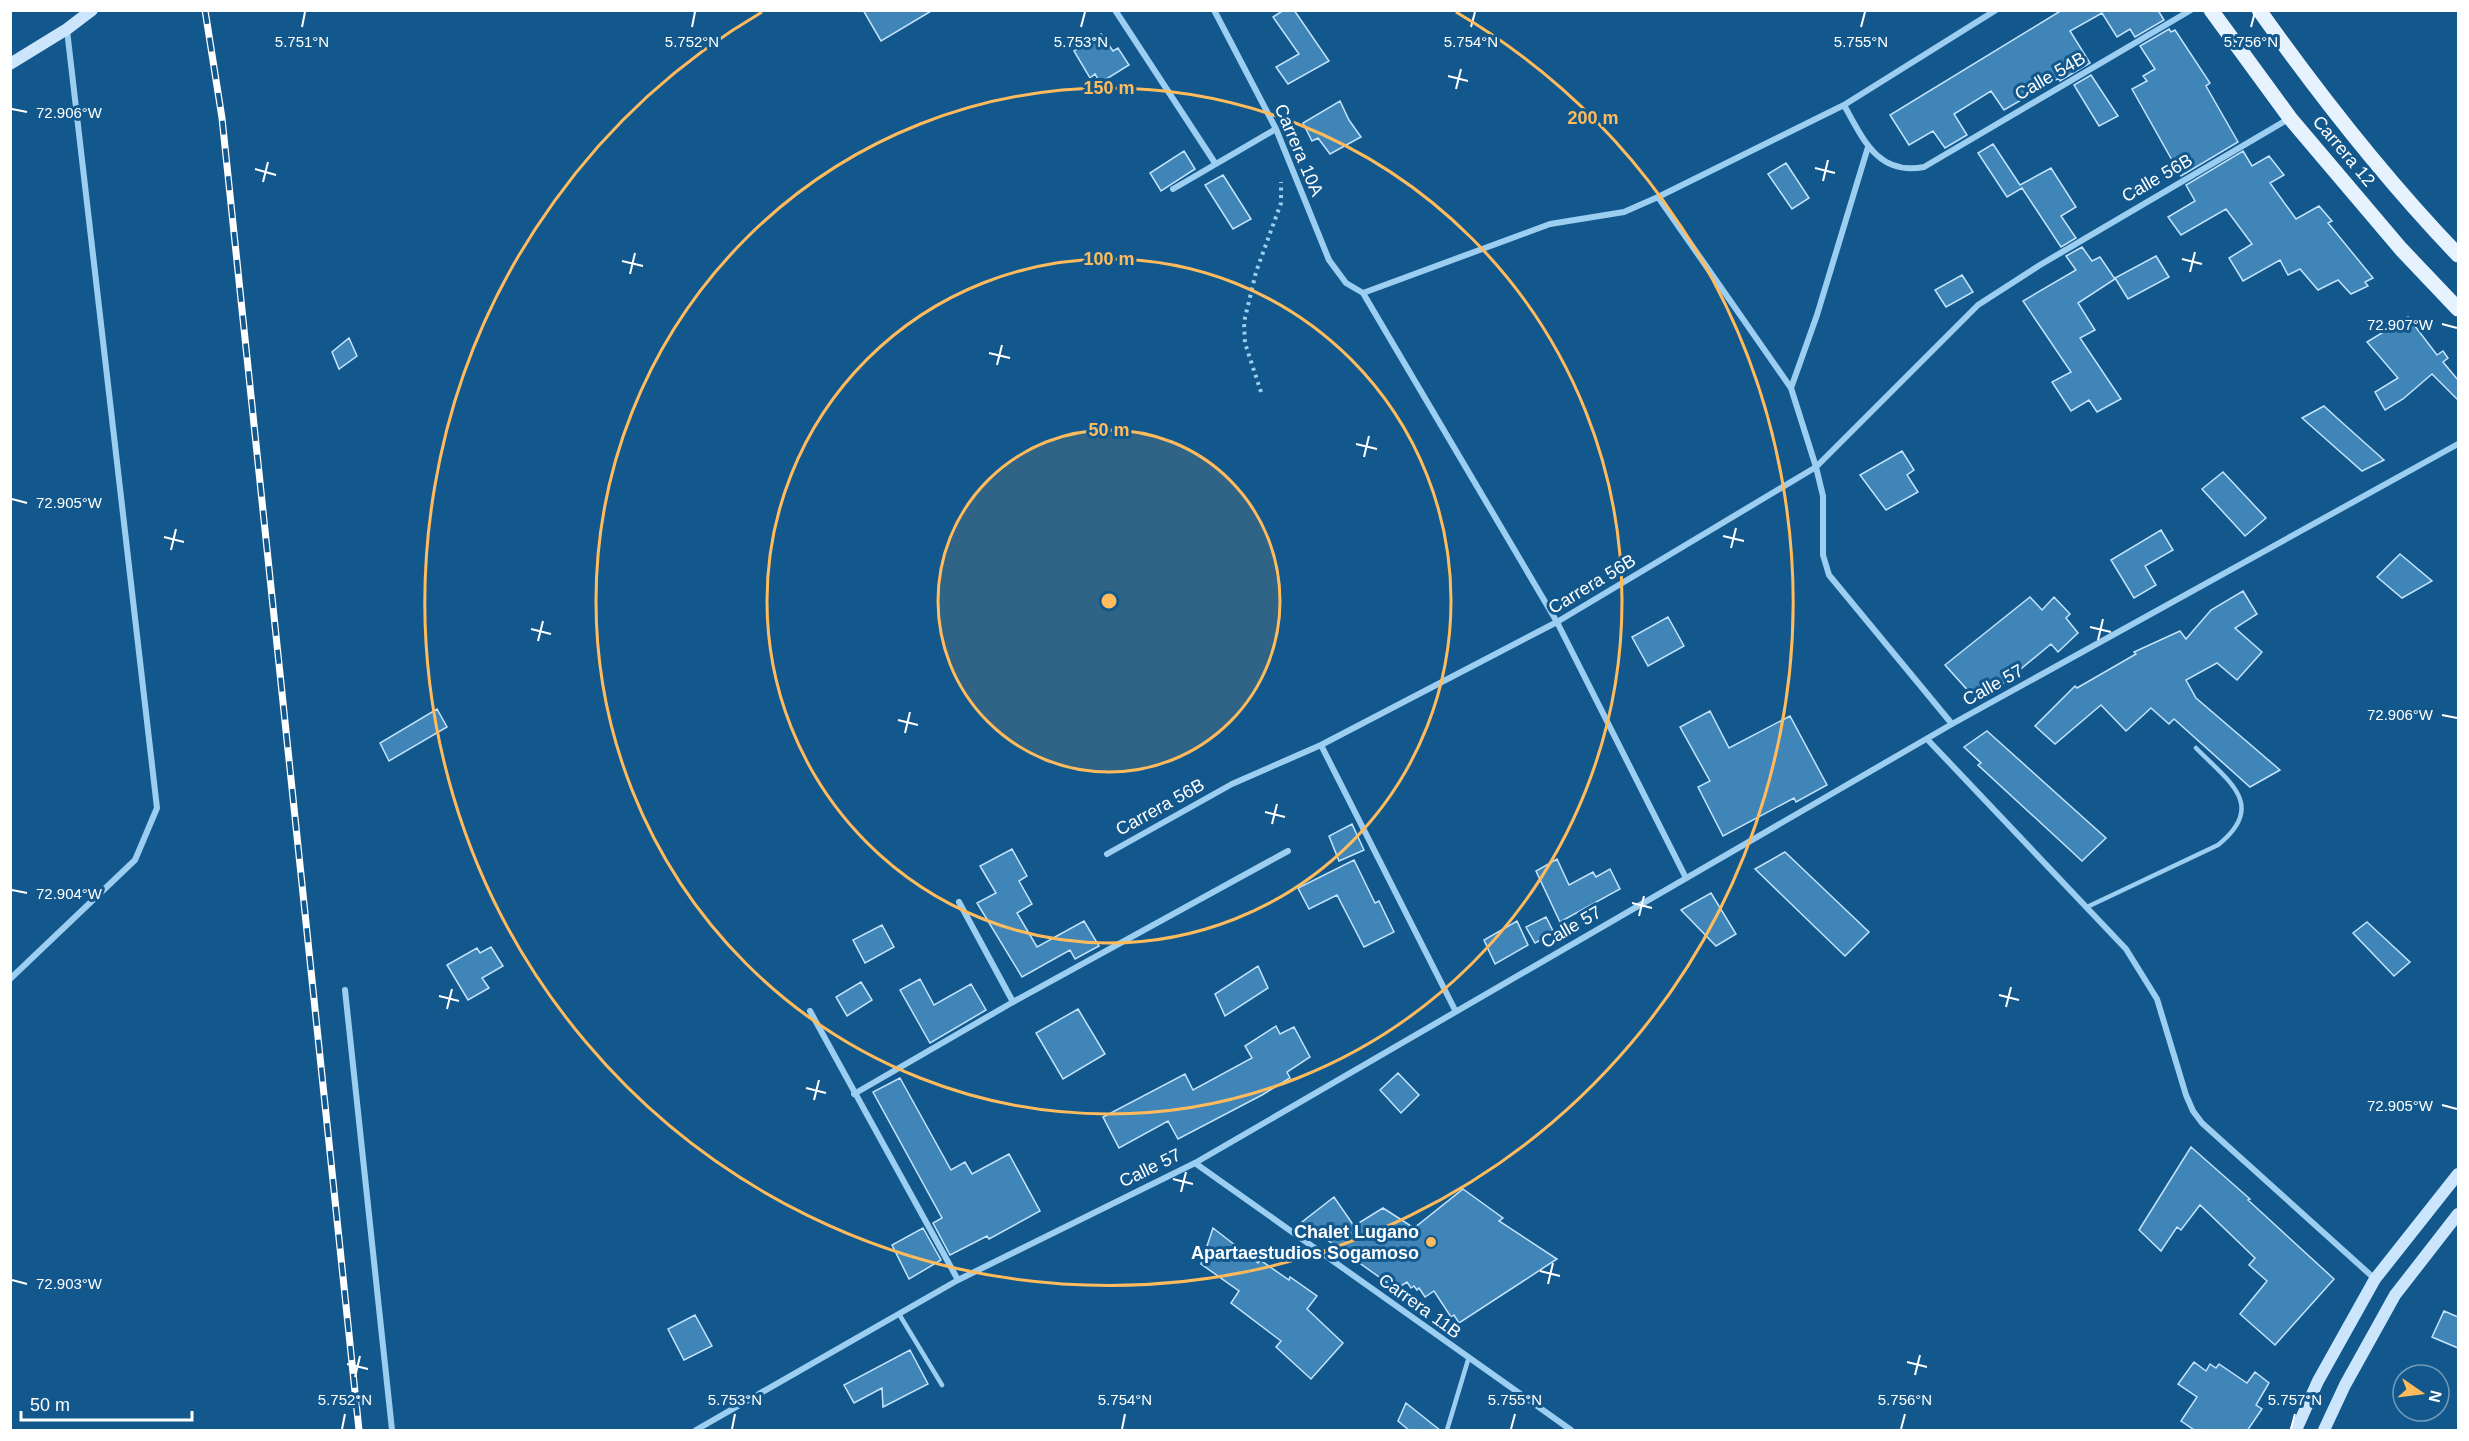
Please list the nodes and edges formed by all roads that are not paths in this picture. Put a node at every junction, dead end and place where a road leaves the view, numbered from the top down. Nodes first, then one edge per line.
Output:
1 (92, 10) edge
2 (1115, 10) edge
3 (1214, 10) edge
4 (1996, 10) edge
5 (2191, 10) edge
6 (2211, 10) edge
7 (2259, 10) edge
8 (67, 29) junction
9 (10, 64) edge
10 (1844, 105) junction
11 (2290, 118) junction
12 (1276, 129) junction
13 (1868, 147) junction
14 (1215, 163) junction
15 (1173, 189) dead end
16 (1658, 197) junction
17 (2458, 255) edge
18 (2040, 265) joint
19 (1363, 293) junction
20 (2458, 309) edge
21 (1791, 388) junction
22 (2458, 444) edge
23 (1816, 467) junction
24 (1557, 622) junction
25 (1952, 724) junction
26 (1927, 739) junction
27 (1321, 745) junction
28 (2196, 748) dead end
29 (1288, 851) dead end
30 (1107, 854) dead end
31 (1686, 878) junction
32 (959, 902) dead end
33 (2087, 907) junction
34 (10, 979) edge
35 (345, 990) dead end
36 (1013, 1002) junction
37 (1455, 1010) junction
38 (810, 1011) dead end
39 (854, 1094) junction
40 (1195, 1162) junction
41 (2458, 1174) edge
42 (2458, 1214) edge
43 (2375, 1279) junction
44 (958, 1280) junction
45 (899, 1314) junction
46 (1468, 1359) junction
47 (942, 1385) dead end
48 (392, 1431) edge
49 (696, 1431) edge
50 (1447, 1431) edge
51 (1571, 1431) edge
52 (2296, 1431) edge
53 (2324, 1431) edge

1 - 8 main road
2 - 14 street
3 - 12 street, Carrera 10A
4 - 10 street
5 - 13 street, Calle 54B
6 - 11 main road, Carrera 12
7 - 17 main road, Carrera 12
8 - 9 main road
8 - 34 street
10 - 13 street
10 - 16 street
11 - 18 street, Calle 56B
11 - 20 main road, Carrera 12
12 - 14 street
12 - 19 street, Carrera 10A
13 - 21 street
14 - 15 street
16 - 19 street
16 - 21 street
18 - 23 street, Carrera 56B
19 - 24 street
21 - 23 street
22 - 25 street, Calle 57
23 - 24 street, Carrera 56B
23 - 25 street
24 - 27 street, Carrera 56B
24 - 31 street
25 - 26 street, Calle 57
26 - 31 street, Calle 57
26 - 33 street
27 - 30 street, Carrera 56B
27 - 37 street
28 - 33 lane
29 - 36 street
31 - 37 street, Calle 57
32 - 36 street
33 - 43 street
35 - 48 street
36 - 39 street
37 - 40 street, Calle 57
38 - 39 street
39 - 44 street
40 - 44 street, Calle 57
40 - 46 street, Carrera 11B
41 - 43 main road
42 - 53 main road
43 - 52 main road
44 - 45 street, Calle 57
45 - 47 lane
45 - 49 street, Calle 57
46 - 50 lane
46 - 51 street, Carrera 11B

